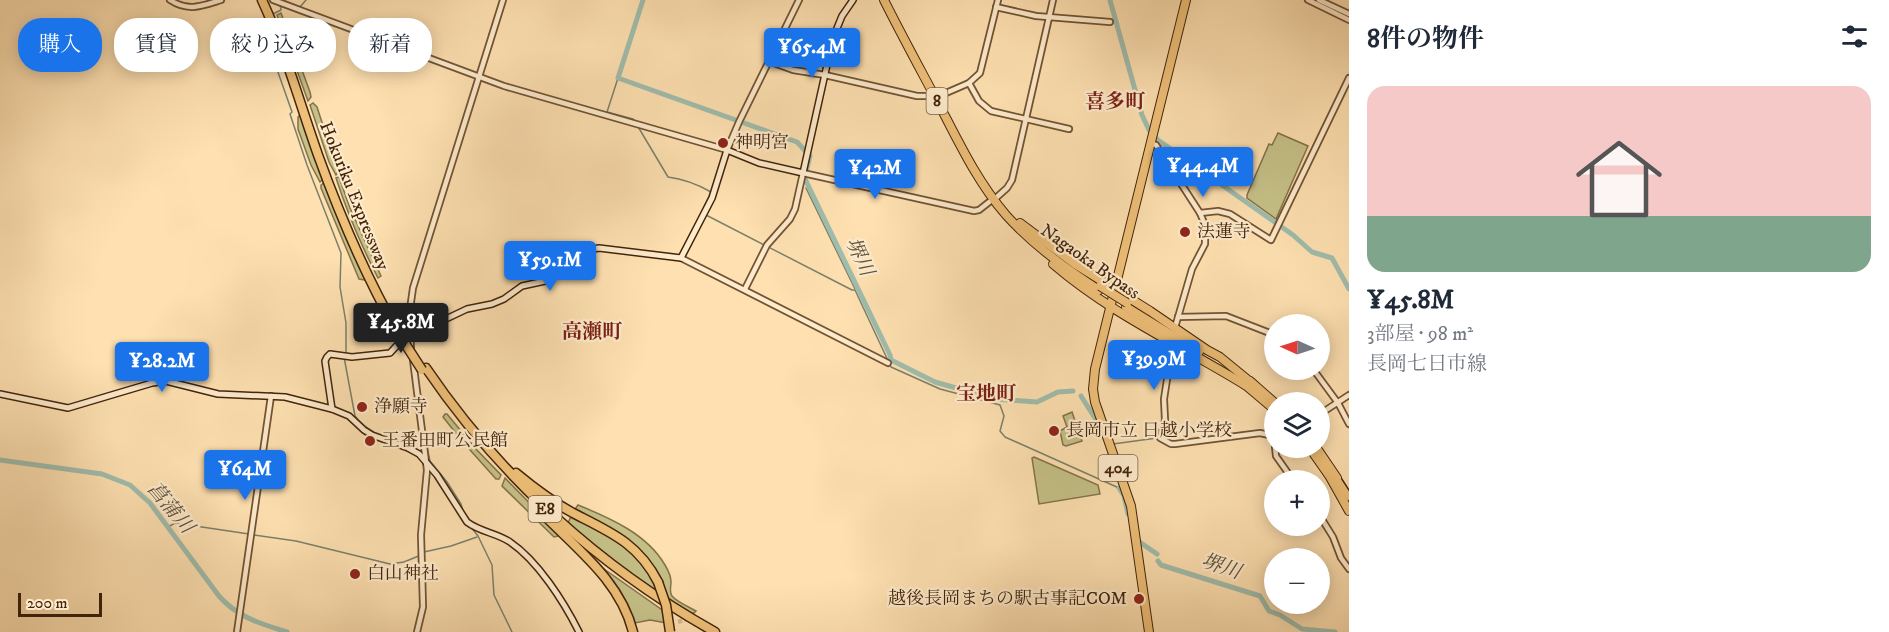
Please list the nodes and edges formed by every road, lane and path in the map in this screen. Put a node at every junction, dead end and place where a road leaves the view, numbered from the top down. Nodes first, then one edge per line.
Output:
1 (170, 0) edge
2 (221, 0) edge
3 (262, 0) edge
4 (267, 0) edge
5 (273, 0) edge
6 (503, 0) edge
7 (799, 0) edge
8 (853, 0) edge
9 (884, 0) edge
10 (890, 0) edge
11 (998, 0) edge
12 (1053, 0) edge
13 (1186, 0) edge
14 (1308, 0) edge
15 (1319, 0) edge
16 (996, 7) junction
17 (1349, 15) edge
18 (1049, 17) junction
19 (1349, 20) edge
20 (1110, 22) dead end
21 (768, 62) junction
22 (825, 75) junction
23 (479, 76) junction
24 (1349, 78) edge
25 (969, 82) junction
26 (937, 96) junction
27 (1024, 119) junction
28 (1069, 129) dead end
29 (1153, 138) junction
30 (727, 150) junction
31 (803, 173) junction
32 (995, 198) junction
33 (1200, 213) junction
34 (1006, 215) junction
35 (1020, 223) junction
36 (681, 258) junction
37 (1122, 258) junction
38 (1100, 288) junction
39 (745, 289) junction
40 (1114, 289) junction
41 (1124, 294) junction
42 (1110, 307) junction
43 (1178, 317) junction
44 (1176, 324) dead end
45 (402, 331) junction
46 (1264, 331) edge
47 (1172, 347) dead end
48 (1204, 354) junction
49 (888, 363) dead end
50 (424, 369) junction
51 (1321, 380) edge
52 (1249, 384) junction
53 (0, 394) edge
54 (445, 395) junction
55 (1264, 395) edge
56 (1349, 395) edge
57 (271, 396) junction
58 (1264, 399) edge
59 (1338, 403) junction
60 (1330, 408) edge
61 (332, 409) junction
62 (1349, 424) edge
63 (1264, 434) edge
64 (1317, 458) edge
65 (1323, 458) edge
66 (426, 463) junction
67 (1349, 499) edge
68 (532, 502) junction
69 (1349, 511) edge
70 (1330, 532) edge
71 (1349, 569) edge
72 (692, 622) junction
73 (237, 632) edge
74 (417, 632) edge
75 (579, 632) edge
76 (633, 632) edge
77 (670, 632) edge
78 (709, 632) edge
79 (1149, 632) edge

1 - 2 street
3 - 45 highway, Hokuriku Expressway / E8
4 - 45 highway, Hokuriku Expressway / E8
5 - 23 street
6 - 23 street
7 - 21 street
8 - 22 main road
9 - 26 highway, Nagaoka Bypass / 8
10 - 26 highway, Nagaoka Bypass / 8
11 - 16 street
12 - 18 street
13 - 29 highway, 404
14 - 19 street
15 - 17 street
16 - 18 street
16 - 25 street
18 - 20 street
18 - 27 street
21 - 22 street
21 - 30 street
22 - 26 street
22 - 31 main road
23 - 30 street
23 - 45 street
24 - 33 street
25 - 26 street
25 - 27 street
26 - 32 highway, Nagaoka Bypass / 8
27 - 28 street
27 - 32 street
29 - 33 street
29 - 37 highway, 404
30 - 31 main road
30 - 36 main road
31 - 32 street
31 - 39 street
32 - 34 highway, Nagaoka Bypass / 8
32 - 35 highway, Nagaoka Bypass / 8
33 - 43 street
34 - 38 highway, Nagaoka Bypass / 8
34 - 42 highway
35 - 38 highway, Nagaoka Bypass / 8
35 - 40 highway
36 - 39 street
36 - 45 main road
37 - 40 highway, 404
37 - 41 highway
38 - 48 highway, Nagaoka Bypass / 8, bridge
39 - 49 street
40 - 41 highway
40 - 42 highway, 404
41 - 48 highway
42 - 48 highway
42 - 79 highway, 404
43 - 44 street
43 - 46 street
45 - 50 highway, Hokuriku Expressway / E8, bridge
45 - 61 main road
45 - 66 street
47 - 63 street
48 - 52 highway
50 - 54 highway, Hokuriku Expressway / E8
50 - 68 highway, Hokuriku Expressway / E8
51 - 59 street
52 - 55 highway
52 - 58 highway
53 - 57 main road
54 - 72 highway, Hokuriku Expressway / E8
54 - 77 highway, Hokuriku Expressway / E8, bridge
56 - 59 street
57 - 61 main road
57 - 73 street
59 - 60 street
59 - 62 street
61 - 66 main road
64 - 69 highway
65 - 67 highway
66 - 74 street
66 - 75 main road
68 - 72 highway, Hokuriku Expressway / E8
68 - 76 highway, Hokuriku Expressway / E8
70 - 71 street
72 - 78 highway

